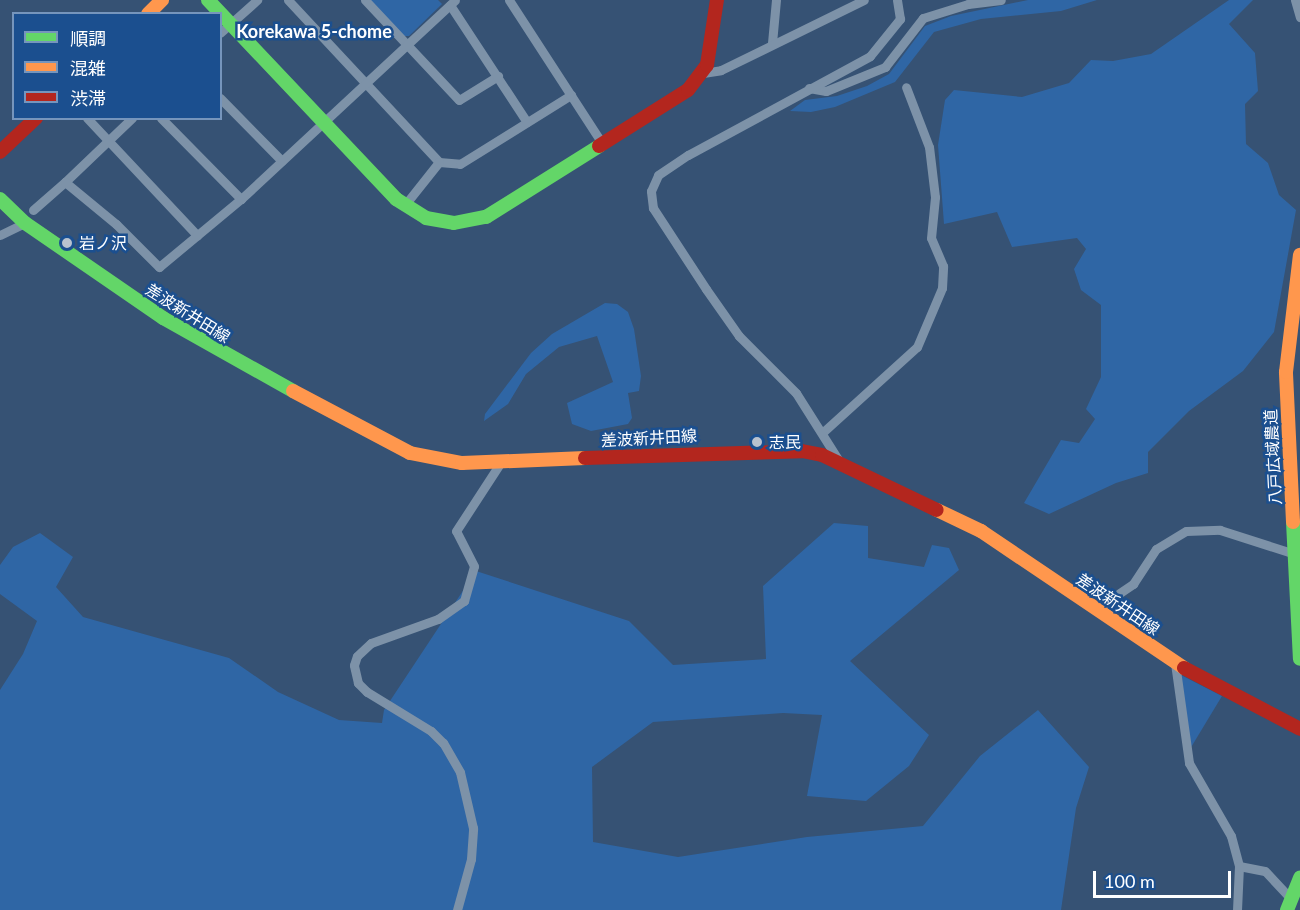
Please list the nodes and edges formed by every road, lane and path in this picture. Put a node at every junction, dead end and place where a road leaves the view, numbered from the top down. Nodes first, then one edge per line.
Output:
1 (162, 0) edge
2 (257, 0) edge
3 (288, 0) edge
4 (365, 0) edge
5 (509, 0) edge
6 (717, 0) edge
7 (776, 0) edge
8 (864, 0) edge
9 (897, 0) edge
10 (1001, 0) edge
11 (1295, 0) edge
12 (452, 2) edge
13 (150, 12) edge
14 (1300, 17) edge
15 (226, 29) edge
16 (407, 44) junction
17 (772, 44) junction
18 (703, 73) junction
19 (498, 76) junction
20 (366, 84) junction
21 (906, 87) dead end
22 (809, 88) junction
23 (571, 95) junction
24 (222, 100) edge
25 (34, 120) edge
26 (89, 120) edge
27 (130, 120) edge
28 (163, 120) edge
29 (323, 122) junction
30 (527, 122) junction
31 (108, 139) junction
32 (602, 143) junction
33 (0, 152) edge
34 (282, 161) junction
35 (439, 162) junction
36 (65, 182) junction
37 (0, 199) edge
38 (241, 199) junction
39 (404, 206) junction
40 (33, 210) dead end
41 (25, 223) junction
42 (0, 235) edge
43 (197, 235) junction
44 (1300, 255) edge
45 (822, 433) junction
46 (838, 461) junction
47 (501, 462) junction
48 (1297, 555) edge
49 (1096, 609) junction
50 (1300, 659) edge
51 (1175, 663) junction
52 (1300, 729) edge
53 (1239, 866) junction
54 (1300, 878) edge
55 (1289, 905) edge
56 (457, 910) edge
57 (1236, 910) edge

1 - 13 main road
2 - 15 street
3 - 20 street
4 - 16 street
5 - 23 street
6 - 18 main road
7 - 17 street
8 - 17 street
9 - 22 street
10 - 22 street
11 - 14 street
12 - 16 street
12 - 19 street
15 - 29 main road
16 - 19 street
16 - 20 street
17 - 18 street
18 - 32 main road
19 - 30 street
20 - 29 street
20 - 35 street
21 - 45 street
22 - 45 street
23 - 30 street
23 - 32 street
24 - 34 street
25 - 33 main road
26 - 31 street
27 - 31 street
28 - 38 street
29 - 34 street
29 - 39 main road
30 - 35 street
31 - 36 street
31 - 43 street
32 - 39 main road
34 - 38 street
35 - 39 street
36 - 40 street
36 - 43 street
37 - 41 main road, 差波新井田線
38 - 43 street
41 - 42 street
41 - 47 main road, 差波新井田線
44 - 48 main road, 八戸広域農道
45 - 46 street
46 - 47 main road, 差波新井田線
46 - 49 main road, 差波新井田線
47 - 56 street
48 - 49 street
48 - 50 main road, 八戸広域農道
49 - 51 main road, 差波新井田線
51 - 52 main road, 差波新井田線
51 - 53 street
53 - 55 street
53 - 57 street
54 - 55 main road

